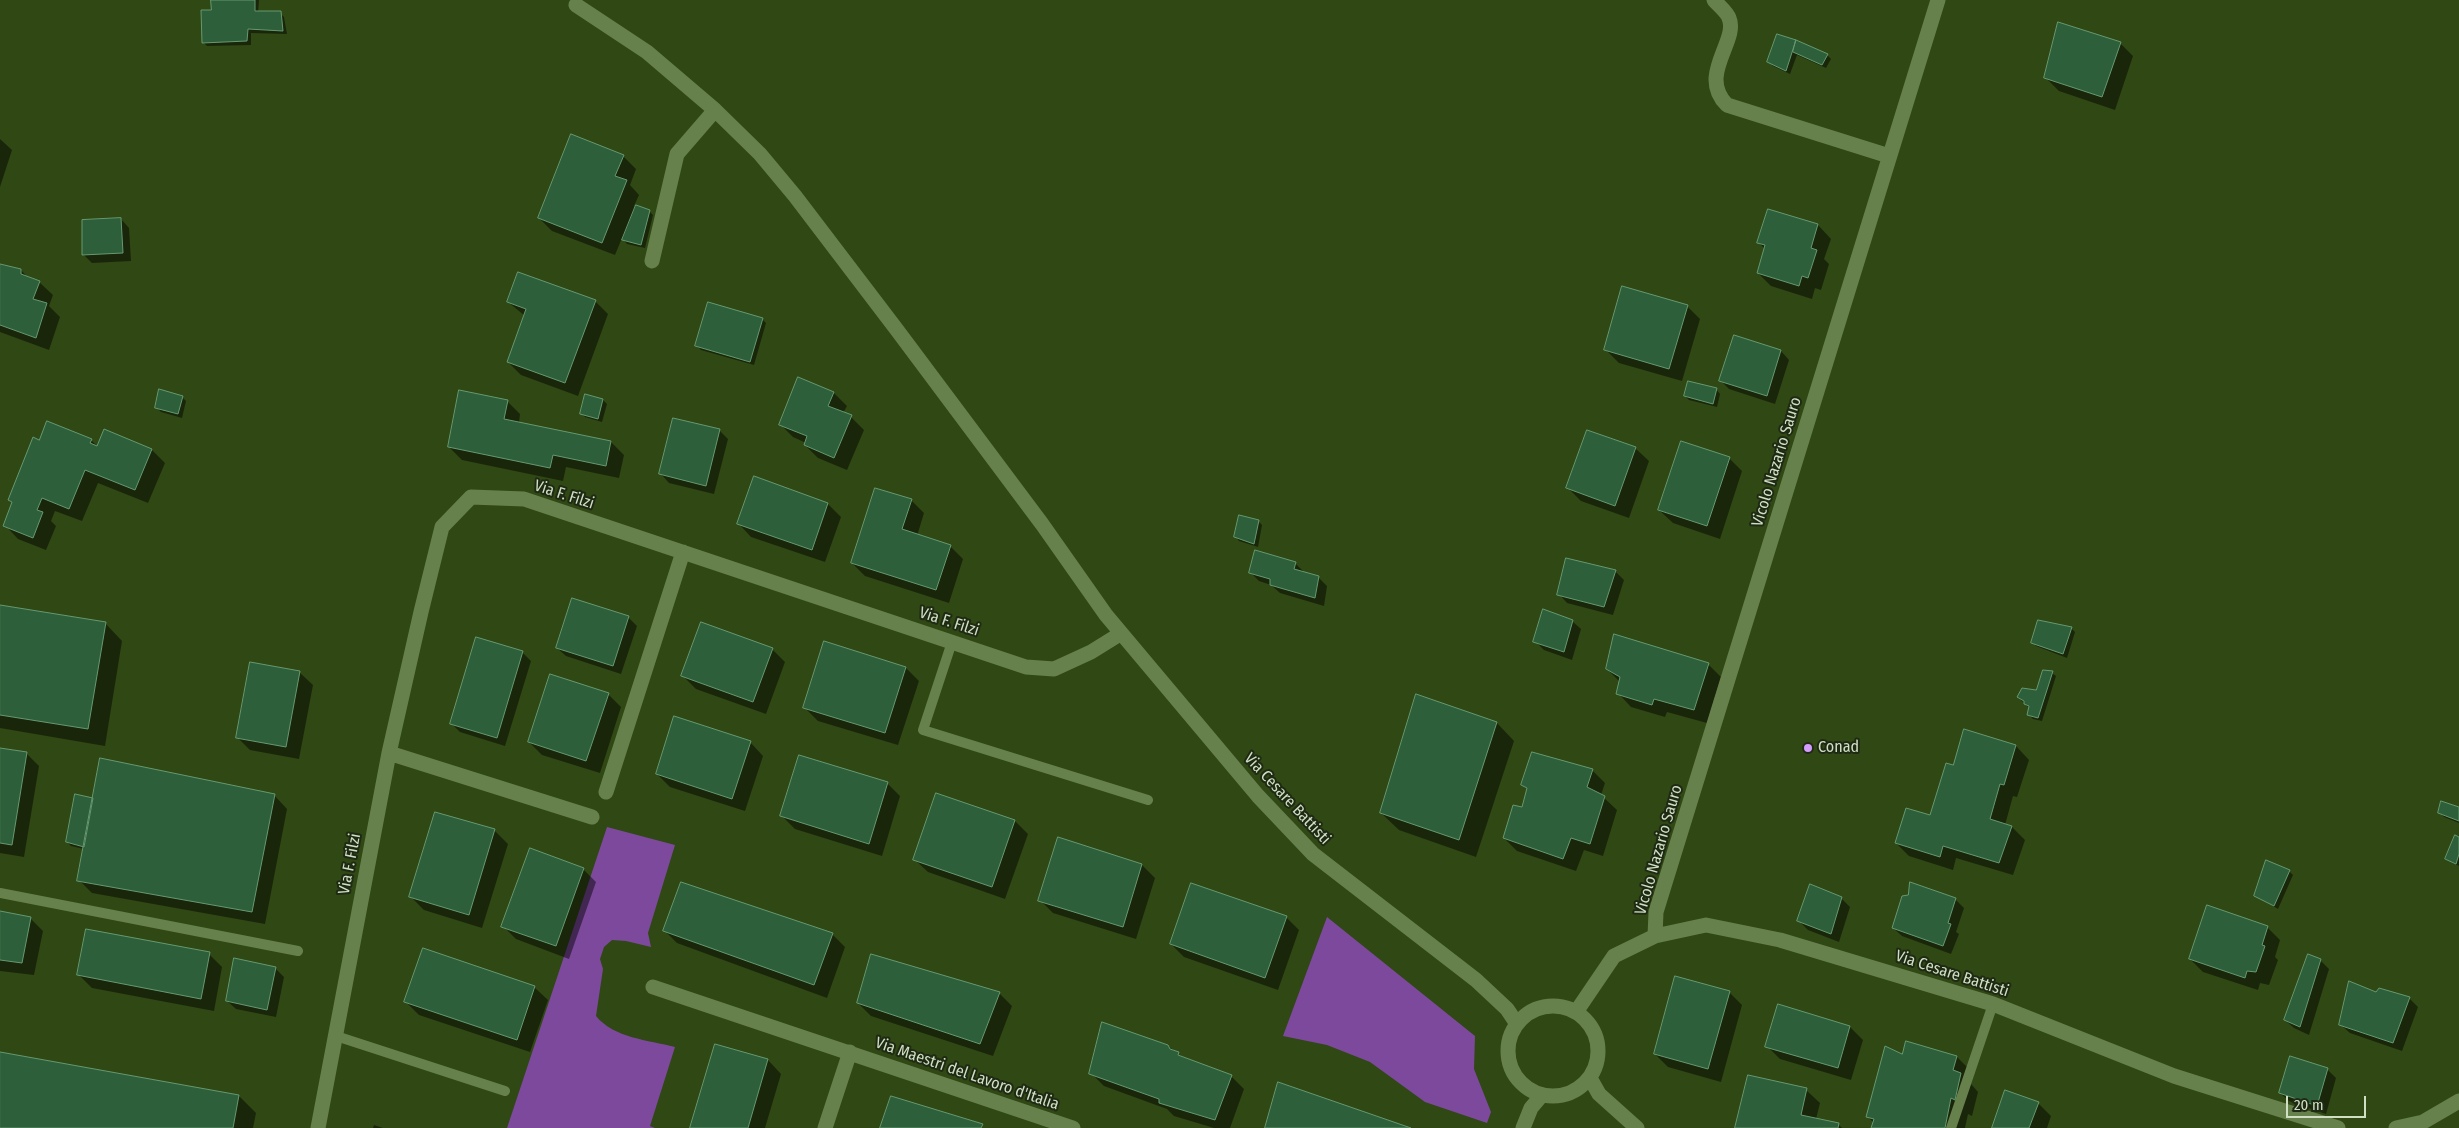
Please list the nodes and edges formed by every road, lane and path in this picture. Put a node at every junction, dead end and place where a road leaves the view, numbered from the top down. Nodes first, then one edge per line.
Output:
1 (1714, 0) edge
2 (1938, 0) edge
3 (576, 5) dead end
4 (715, 110) junction
5 (1889, 156) junction
6 (652, 261) dead end
7 (683, 552) junction
8 (1120, 634) junction
9 (952, 642) junction
10 (389, 753) junction
11 (606, 792) dead end
12 (1148, 800) dead end
13 (592, 817) dead end
14 (0, 893) edge
15 (1654, 936) junction
16 (298, 950) dead end
17 (653, 988) dead end
18 (1993, 1004) junction
19 (1576, 1012) junction
20 (1517, 1024) junction
21 (336, 1036) junction
22 (850, 1052) junction
23 (1590, 1078) junction
24 (505, 1091) dead end
25 (1542, 1095) junction
26 (2459, 1102) edge
27 (318, 1128) edge
28 (825, 1128) edge
29 (1073, 1128) edge
30 (1523, 1128) edge
31 (1637, 1128) edge
32 (1951, 1128) edge
33 (2338, 1128) edge
34 (2396, 1128) edge

1 - 5 street
2 - 5 street, Vicolo Nazario Sauro
3 - 4 street, Via Cesare Battisti
4 - 6 street
4 - 8 street, Via Cesare Battisti
5 - 15 street, Vicolo Nazario Sauro
7 - 9 street, Via F. Filzi
7 - 10 street, Via F. Filzi
7 - 11 street
8 - 9 street, Via F. Filzi
8 - 20 street, Via Cesare Battisti
9 - 12 lane
10 - 13 street
10 - 21 street, Via F. Filzi
14 - 16 lane
15 - 18 street, Via Cesare Battisti
15 - 19 street, Via Cesare Battisti
17 - 22 street, Via Maestri del Lavoro d'Italia
18 - 32 lane
18 - 33 street, Via Cesare Battisti
19 - 20 street
19 - 23 street
20 - 25 street
21 - 24 lane
21 - 27 street, Via F. Filzi
22 - 28 street, Via Maestri del Lavoro d'Italia
22 - 29 street, Via Maestri del Lavoro d'Italia
23 - 25 street
23 - 31 street
25 - 30 street
26 - 34 street

